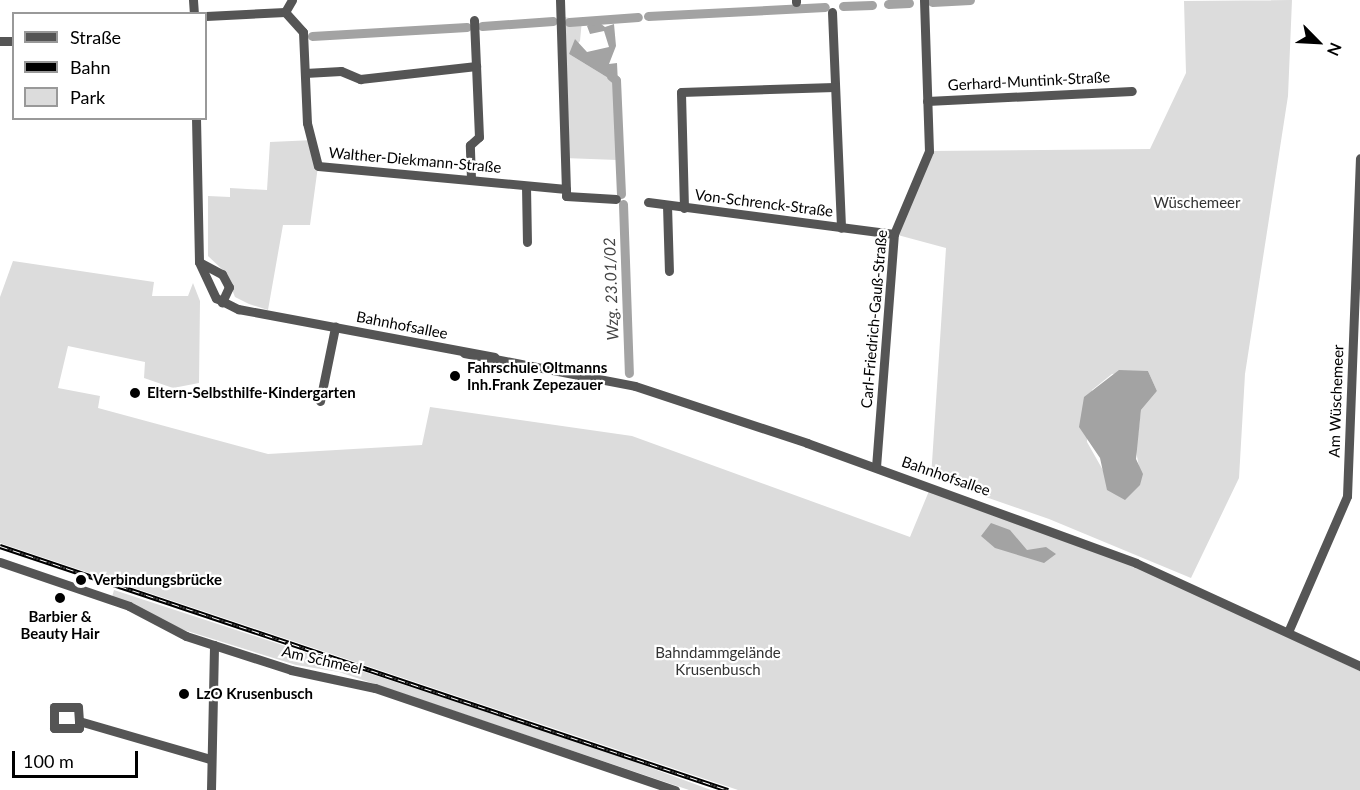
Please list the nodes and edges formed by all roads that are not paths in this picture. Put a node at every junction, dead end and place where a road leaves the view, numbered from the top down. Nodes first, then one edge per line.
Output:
1 (292, 0) edge
2 (560, 0) edge
3 (924, 0) edge
4 (285, 12) junction
5 (832, 12) dead end
6 (207, 16) edge
7 (474, 20) dead end
8 (476, 66) junction
9 (305, 73) junction
10 (834, 87) junction
11 (1132, 91) dead end
12 (927, 101) junction
13 (196, 120) edge
14 (1360, 158) edge
15 (471, 180) junction
16 (526, 186) junction
17 (566, 189) junction
18 (616, 199) dead end
19 (648, 202) dead end
20 (667, 205) junction
21 (684, 208) junction
22 (841, 228) junction
23 (894, 234) junction
24 (527, 242) dead end
25 (199, 262) junction
26 (669, 271) dead end
27 (219, 300) junction
28 (334, 327) junction
29 (320, 401) dead end
30 (876, 467) junction
31 (0, 562) edge
32 (1288, 632) junction
33 (214, 645) junction
34 (1360, 666) edge
35 (79, 721) dead end
36 (210, 759) junction
37 (211, 790) edge
38 (675, 790) edge

1 - 4 street
2 - 17 street
3 - 12 street, Carl-Friedrich-Gauß-Straße
4 - 6 street
4 - 9 street, Walther-Diekmann-Straße
5 - 10 street, Von-Schrenck-Straße
7 - 8 street
8 - 9 street
8 - 15 street
9 - 15 street, Walther-Diekmann-Straße
10 - 21 street, Von-Schrenck-Straße
10 - 22 street, Von-Schrenck-Straße
11 - 12 street, Gerhard-Muntink-Straße
12 - 23 street, Carl-Friedrich-Gauß-Straße
13 - 25 street
14 - 32 street, Am Wüschemeer
15 - 16 street, Walther-Diekmann-Straße
16 - 17 street, Walther-Diekmann-Straße
16 - 24 street
17 - 18 street, Walther-Diekmann-Straße
19 - 20 street, Von-Schrenck-Straße
20 - 21 street, Von-Schrenck-Straße
20 - 26 street
21 - 22 street, Von-Schrenck-Straße
22 - 23 street, Von-Schrenck-Straße
23 - 30 street, Carl-Friedrich-Gauß-Straße
25 - 27 street
25 - 27 street
27 - 28 street, Bahnhofsallee
28 - 29 street, Bahnhofsallee
28 - 30 street, Bahnhofsallee
30 - 32 street, Bahnhofsallee
31 - 33 street, Am Schmeel
32 - 34 street, Bahnhofsallee
33 - 36 street
33 - 38 street, Am Schmeel
35 - 36 street
36 - 37 street

